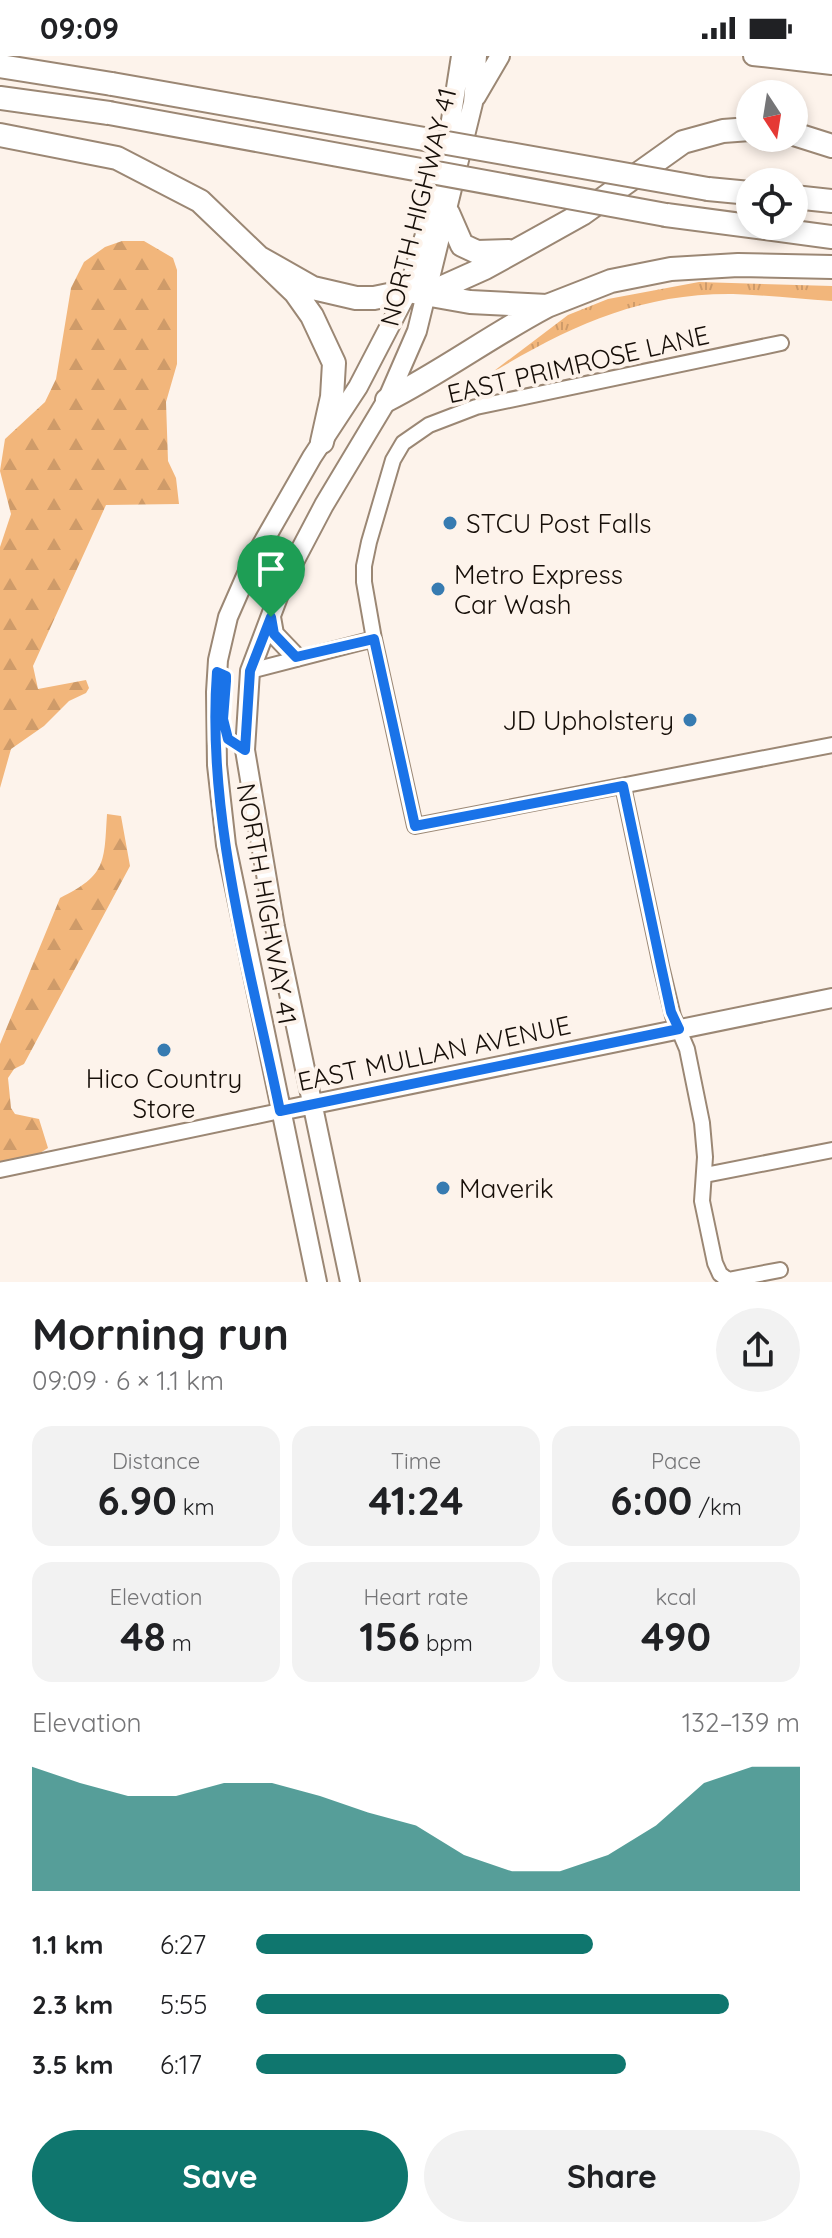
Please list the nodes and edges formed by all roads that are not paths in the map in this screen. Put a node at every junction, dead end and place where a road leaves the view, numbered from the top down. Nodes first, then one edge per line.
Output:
1 (477, 56) edge
2 (500, 56) edge
3 (753, 56) edge
4 (459, 59) edge
5 (832, 65) edge
6 (0, 66) edge
7 (0, 98) edge
8 (473, 103) junction
9 (736, 130) edge
10 (0, 135) edge
11 (808, 138) edge
12 (832, 146) edge
13 (736, 192) edge
14 (808, 198) edge
15 (832, 201) edge
16 (448, 213) junction
17 (832, 237) edge
18 (518, 250) junction
19 (260, 258) junction
20 (832, 267) edge
21 (417, 293) junction
22 (547, 306) junction
23 (781, 343) dead end
24 (387, 400) junction
25 (322, 442) junction
26 (271, 617) junction
27 (374, 639) junction
28 (296, 657) junction
29 (250, 671) junction
30 (217, 672) junction
31 (832, 745) edge
32 (245, 750) junction
33 (623, 786) junction
34 (832, 998) edge
35 (679, 1029) junction
36 (313, 1105) junction
37 (280, 1111) junction
38 (832, 1150) edge
39 (0, 1170) edge
40 (705, 1175) junction
41 (780, 1270) dead end
42 (317, 1282) edge
43 (350, 1282) edge

1 - 8 main road, NORTH HIGHWAY 41
2 - 8 main road
3 - 5 main road
4 - 21 main road, NORTH HIGHWAY 41
6 - 13 highway, bridge
7 - 17 highway, bridge
8 - 16 main road, NORTH HIGHWAY 41
9 - 18 highway
10 - 19 highway
11 - 12 highway
14 - 15 highway
16 - 18 highway
16 - 21 main road, NORTH HIGHWAY 41
18 - 21 highway
19 - 21 highway
19 - 25 highway
20 - 22 highway
21 - 22 highway
21 - 24 main road, NORTH HIGHWAY 41
21 - 25 main road, NORTH HIGHWAY 41
22 - 24 highway
23 - 27 street, EAST PRIMROSE LANE
24 - 26 main road, NORTH HIGHWAY 41
25 - 30 main road, NORTH HIGHWAY 41
26 - 28 main road
26 - 29 main road, NORTH HIGHWAY 41
27 - 28 street
27 - 33 street, EAST PRIMROSE LANE
28 - 29 street
29 - 32 main road, NORTH HIGHWAY 41
30 - 32 main road
30 - 37 main road, NORTH HIGHWAY 41
31 - 33 street
32 - 36 main road, NORTH HIGHWAY 41
33 - 35 street
34 - 35 main road, EAST MULLAN AVENUE
35 - 36 main road, EAST MULLAN AVENUE
35 - 40 street
36 - 37 main road, EAST MULLAN AVENUE
36 - 43 main road, NORTH HIGHWAY 41
37 - 39 street, EAST MULLAN AVENUE
37 - 42 main road, NORTH HIGHWAY 41
38 - 40 street
40 - 41 street

